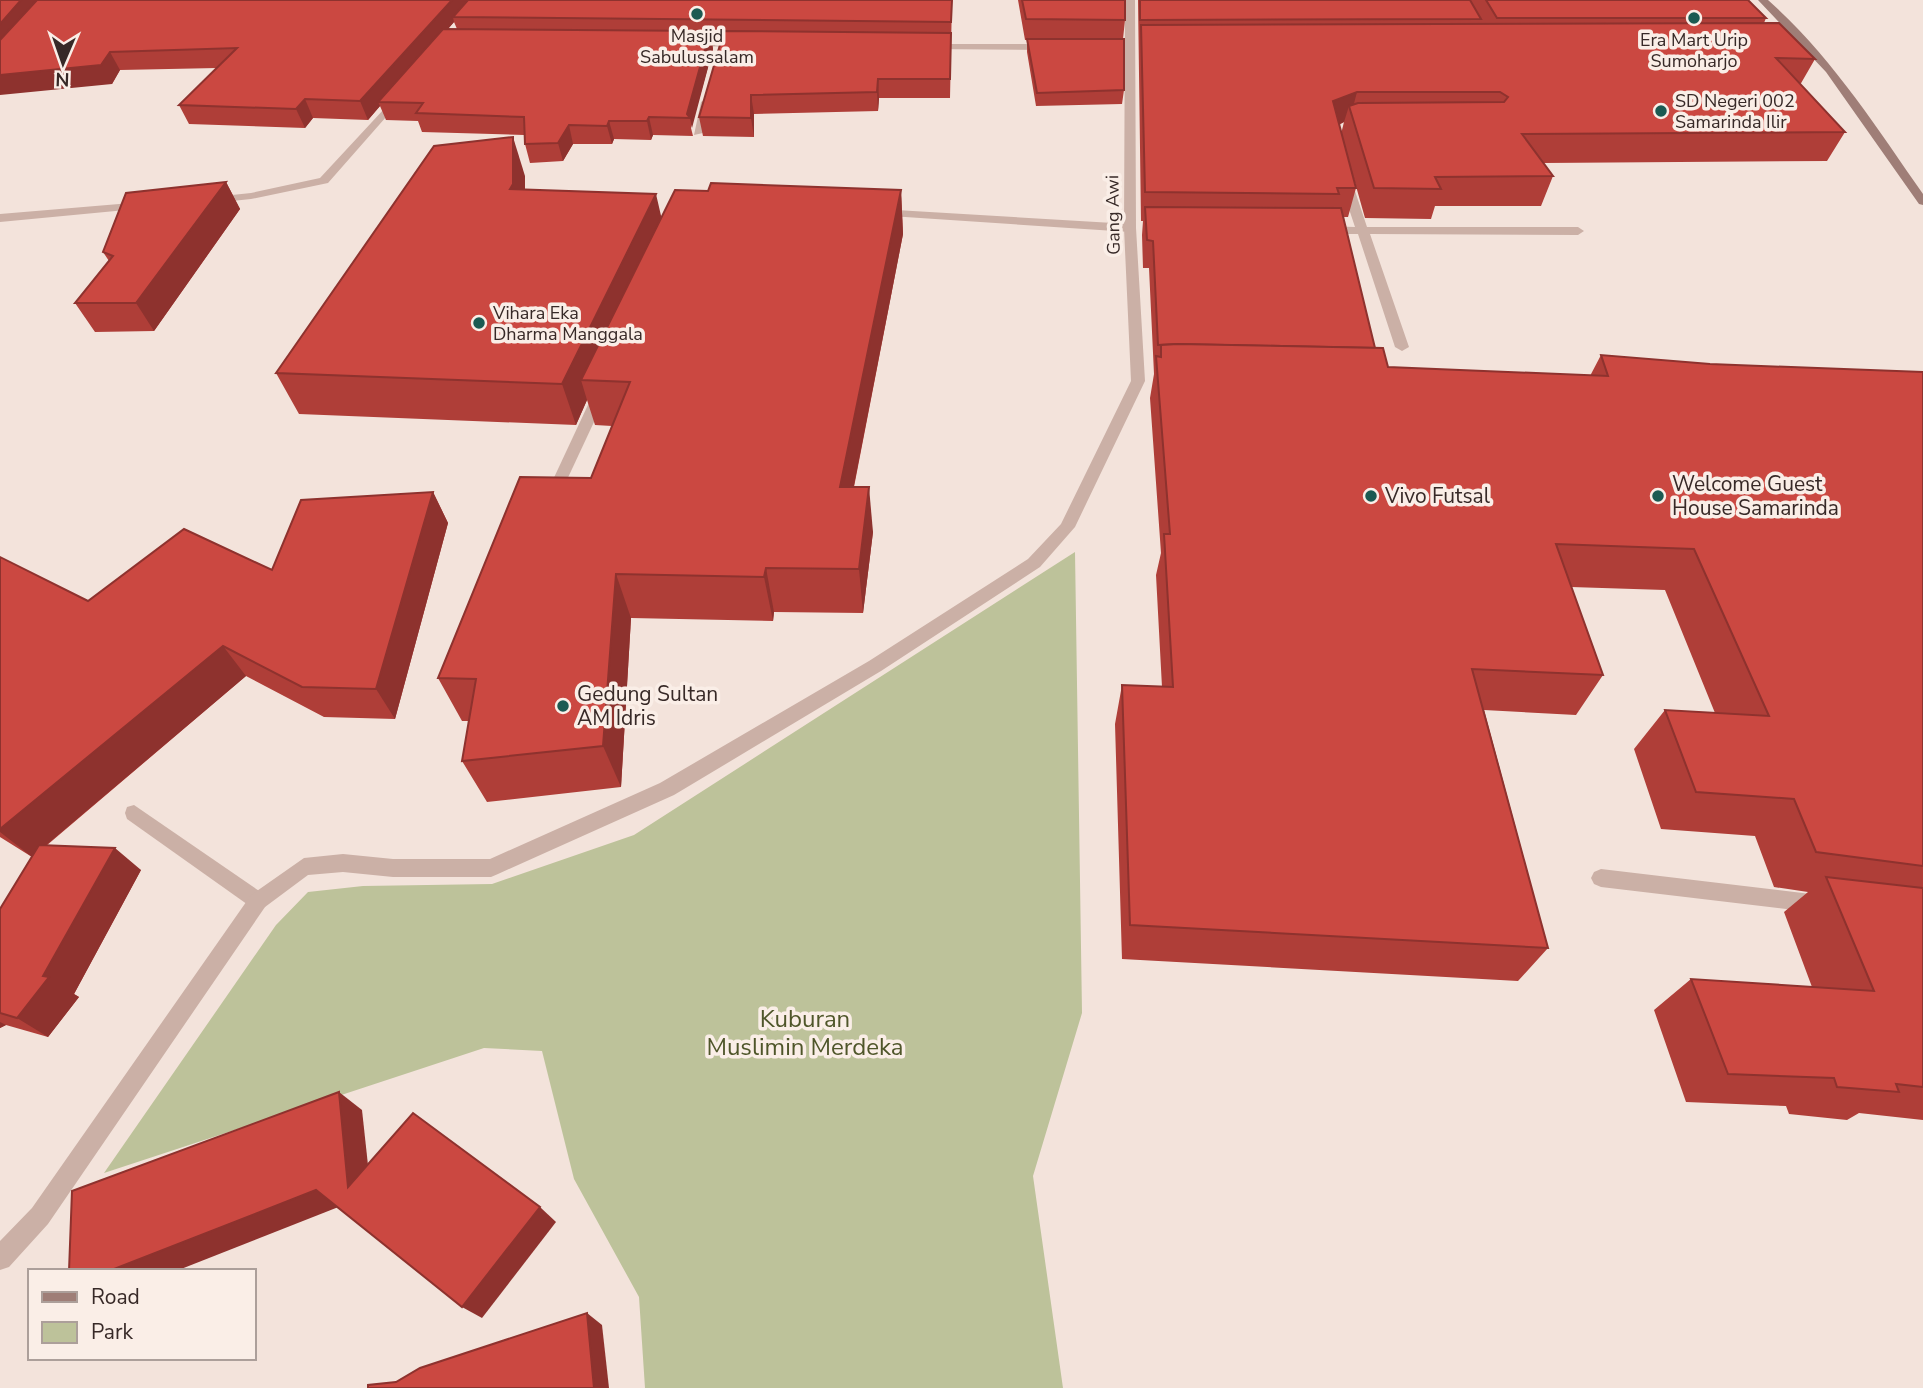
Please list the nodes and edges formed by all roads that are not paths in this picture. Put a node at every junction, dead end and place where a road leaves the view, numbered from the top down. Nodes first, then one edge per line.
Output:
1 (1130, 0) edge
2 (1763, 0) edge
3 (680, 43) edge
4 (721, 44) junction
5 (762, 44) edge
6 (1793, 44) edge
7 (1807, 44) junction
8 (912, 45) edge
9 (1062, 47) edge
10 (1116, 47) edge
11 (1130, 47) junction
12 (1143, 47) edge
13 (718, 56) edge
14 (402, 93) edge
15 (708, 95) edge
16 (698, 133) edge
17 (1342, 170) edge
18 (199, 201) edge
19 (1923, 202) edge
20 (160, 205) edge
21 (867, 212) edge
22 (0, 218) edge
23 (1137, 229) junction
24 (1306, 230) edge
25 (1360, 230) junction
26 (1578, 231) dead end
27 (1402, 347) dead end
28 (608, 375) edge
29 (558, 484) edge
30 (134, 813) dead end
31 (1601, 878) dead end
32 (258, 901) junction
33 (1842, 907) edge
34 (0, 1258) edge

1 - 11 street, Gang Awi
2 - 7 street
3 - 4 street
4 - 5 street
4 - 13 street
6 - 7 street
7 - 19 street
8 - 9 street
10 - 11 street
11 - 12 street
11 - 23 street, Gang Awi
14 - 18 street
15 - 16 street
17 - 25 street
20 - 22 street
21 - 23 street
23 - 32 street, Gang Awi
24 - 25 street
25 - 26 street
25 - 27 street
28 - 29 street
30 - 32 street
31 - 33 street
32 - 34 street

